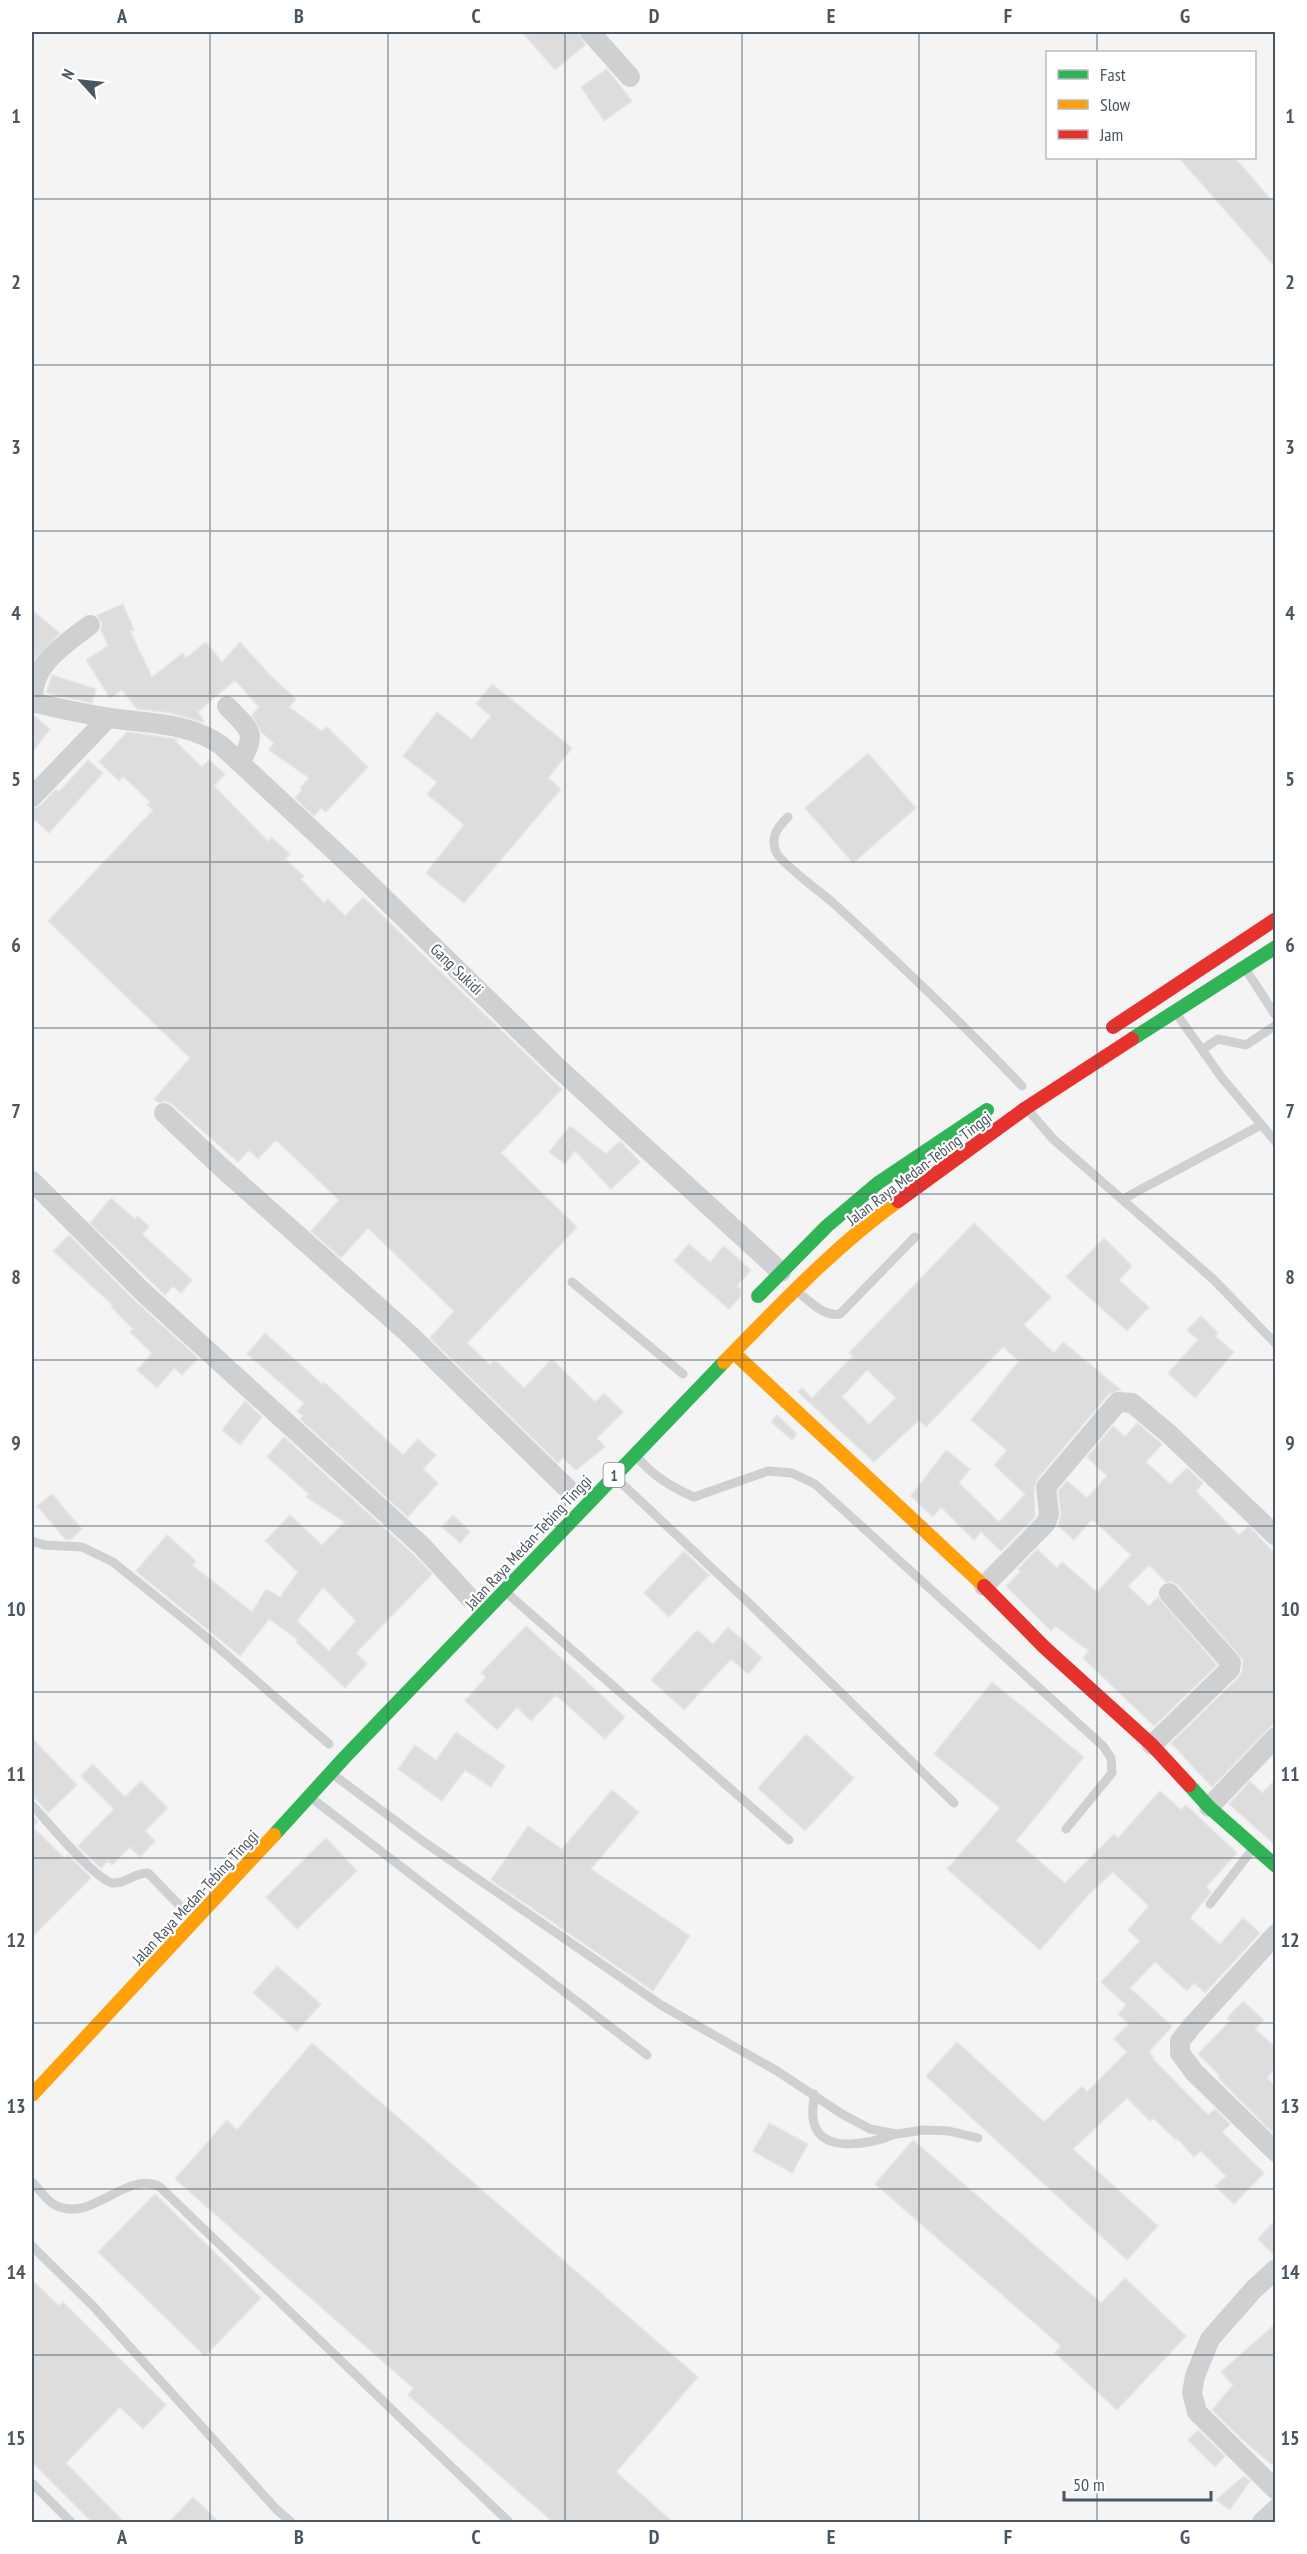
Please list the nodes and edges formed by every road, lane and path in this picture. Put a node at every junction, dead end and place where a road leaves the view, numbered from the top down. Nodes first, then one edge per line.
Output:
1 (590, 32) edge
2 (630, 77) dead end
3 (90, 625) dead end
4 (33, 702) edge
5 (227, 706) dead end
6 (108, 718) junction
7 (241, 761) junction
8 (32, 797) edge
9 (788, 817) dead end
10 (1275, 919) edge
11 (1275, 947) edge
12 (1244, 968) junction
13 (1175, 1013) junction
14 (1275, 1016) edge
15 (1275, 1025) edge
16 (1100, 1035) dead end
17 (1203, 1049) junction
18 (1017, 1089) joint
19 (1026, 1108) junction
20 (164, 1113) dead end
21 (1261, 1125) junction
22 (1275, 1142) edge
23 (32, 1181) edge
24 (1123, 1198) junction
25 (915, 1237) dead end
26 (781, 1272) junction
27 (572, 1282) dead end
28 (795, 1290) junction
29 (748, 1306) dead end
30 (1275, 1344) edge
31 (734, 1353) junction
32 (683, 1374) dead end
33 (635, 1455) junction
34 (614, 1476) junction
35 (572, 1492) dead end
36 (1275, 1536) edge
37 (32, 1541) edge
38 (984, 1586) junction
39 (504, 1591) junction
40 (1169, 1593) dead end
41 (469, 1597) dead end
42 (1275, 1737) edge
43 (330, 1744) dead end
44 (1152, 1745) junction
45 (331, 1772) junction
46 (310, 1797) junction
47 (954, 1803) dead end
48 (32, 1805) edge
49 (1209, 1807) junction
50 (1066, 1829) dead end
51 (789, 1840) dead end
52 (1253, 1848) junction
53 (1275, 1866) edge
54 (1210, 1905) dead end
55 (181, 1907) dead end
56 (1275, 1934) edge
57 (647, 2055) dead end
58 (814, 2094) junction
59 (32, 2095) edge
60 (897, 2133) junction
61 (978, 2138) dead end
62 (1275, 2152) edge
63 (32, 2182) edge
64 (32, 2246) edge
65 (1275, 2270) edge
66 (32, 2483) edge
67 (1275, 2490) edge
68 (1275, 2510) edge
69 (71, 2523) edge
70 (291, 2523) edge
71 (509, 2523) edge
72 (1262, 2523) edge

1 - 2 street
3 - 4 street
4 - 6 street, Gang Sukidi
5 - 7 street
6 - 7 street, Gang Sukidi
6 - 8 street
7 - 26 street, Gang Sukidi
9 - 18 lane
10 - 16 main road
11 - 12 main road, Jalan Raya Medan-Tebing Tinggi / 1
12 - 13 main road, Jalan Raya Medan-Tebing Tinggi / 1
12 - 14 lane
13 - 17 lane
13 - 19 main road, Jalan Raya Medan-Tebing Tinggi / 1
15 - 17 lane
17 - 21 lane
18 - 26 main road, Jalan Raya Medan-Tebing Tinggi
19 - 24 lane
19 - 28 main road, Jalan Raya Medan-Tebing Tinggi / 1
20 - 35 street
21 - 22 lane
21 - 24 lane
23 - 41 street
24 - 30 lane
25 - 28 lane
26 - 29 main road, Jalan Raya Medan-Tebing Tinggi
27 - 32 lane
28 - 31 main road, Jalan Raya Medan-Tebing Tinggi / 1
31 - 33 main road, Jalan Raya Medan-Tebing Tinggi / 1
31 - 38 main road
33 - 34 main road, Jalan Raya Medan-Tebing Tinggi / 1
33 - 50 lane
34 - 39 main road, Jalan Raya Medan-Tebing Tinggi / 1
34 - 47 lane
36 - 38 street
37 - 43 lane
38 - 44 main road
39 - 45 main road, Jalan Raya Medan-Tebing Tinggi / 1
39 - 51 lane
40 - 44 street
42 - 49 street
44 - 49 main road
45 - 46 main road, Jalan Raya Medan-Tebing Tinggi / 1
45 - 58 lane
46 - 57 lane
46 - 59 main road, Jalan Raya Medan-Tebing Tinggi / 1
48 - 55 lane
49 - 52 main road
52 - 53 main road
52 - 54 lane
56 - 62 street
58 - 60 lane
58 - 60 lane
60 - 61 lane
63 - 71 lane
64 - 70 lane
65 - 67 street
66 - 69 lane
68 - 72 street

